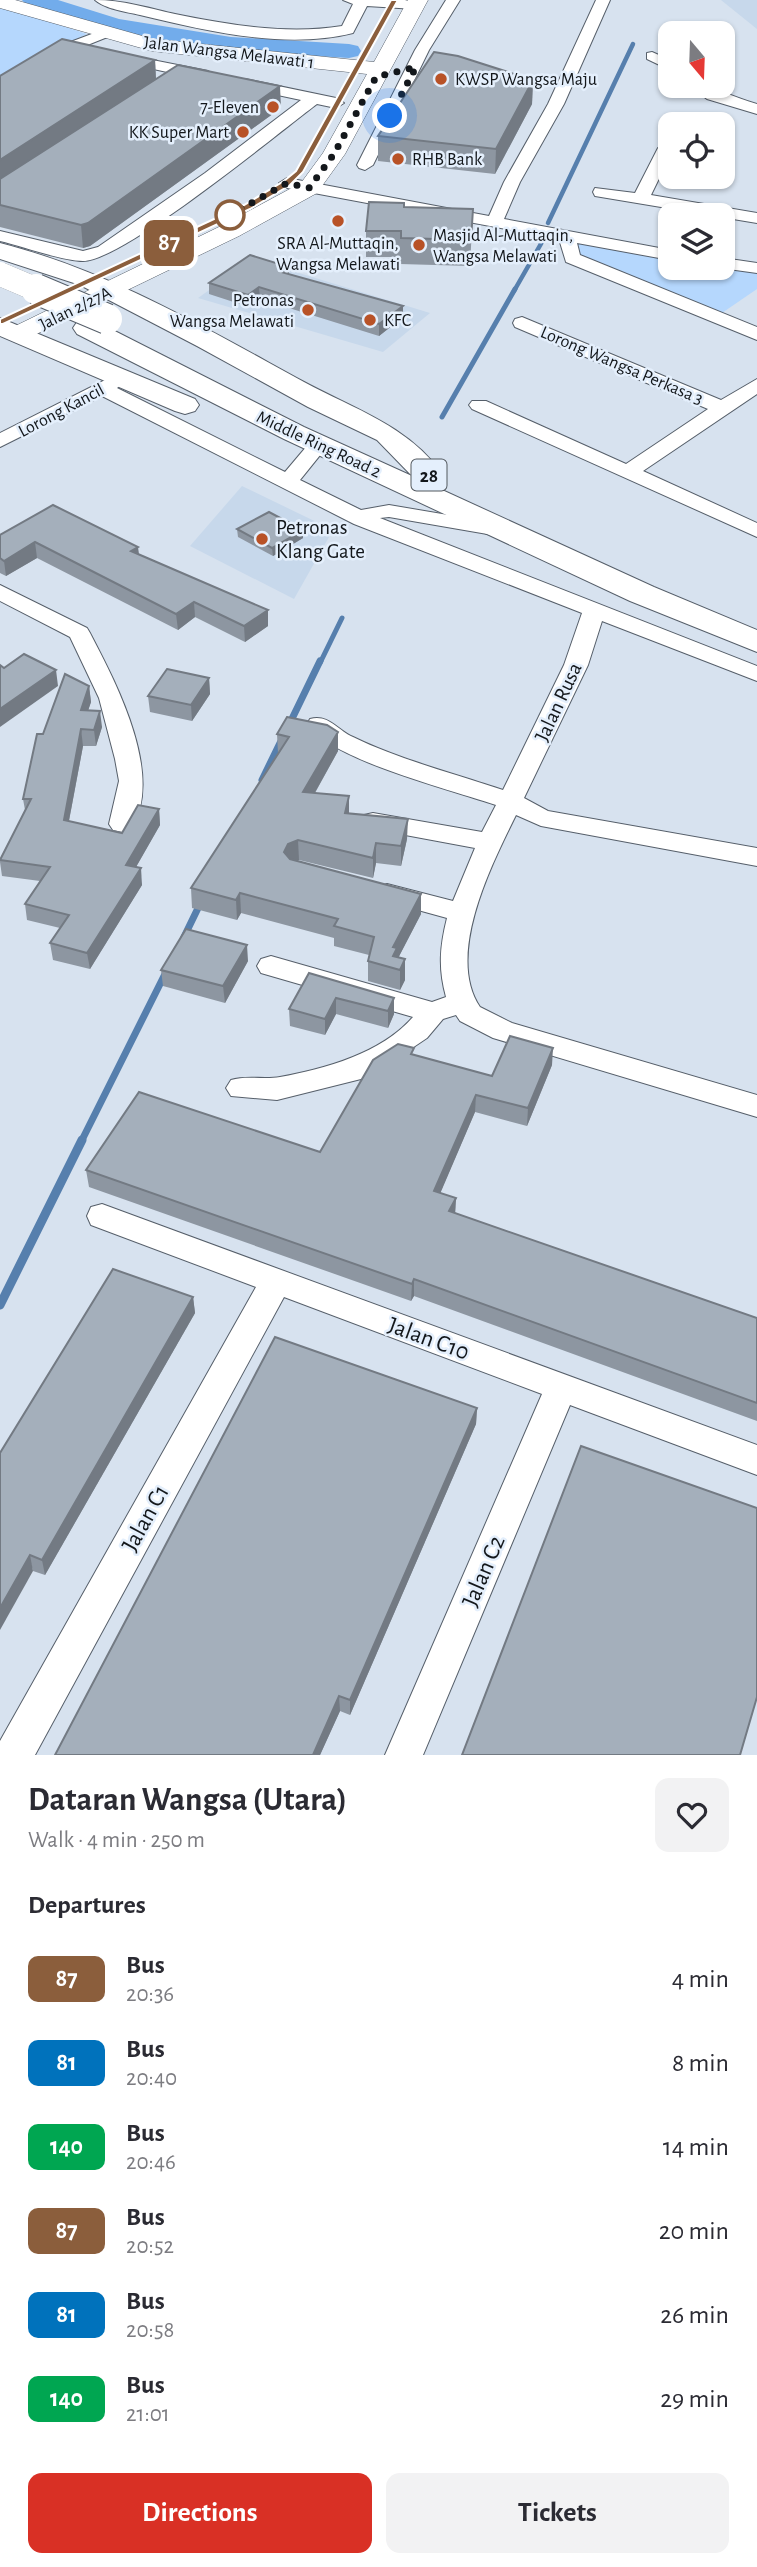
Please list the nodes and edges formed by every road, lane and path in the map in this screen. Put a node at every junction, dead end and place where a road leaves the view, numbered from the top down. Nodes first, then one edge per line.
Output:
1 (103, 0) edge
2 (358, 0) edge
3 (453, 0) edge
4 (603, 0) edge
5 (0, 2) edge
6 (416, 2) edge
7 (389, 8) edge
8 (105, 33) junction
9 (70, 47) junction
10 (652, 56) dead end
11 (658, 59) edge
12 (373, 63) junction
13 (422, 67) junction
14 (186, 72) junction
15 (164, 87) edge
16 (0, 88) edge
17 (720, 98) edge
18 (313, 99) junction
19 (336, 103) junction
20 (757, 108) edge
21 (658, 164) edge
22 (365, 165) dead end
23 (298, 186) junction
24 (601, 192) dead end
25 (641, 198) junction
26 (757, 218) edge
27 (494, 223) junction
28 (0, 236) edge
29 (567, 237) junction
30 (0, 251) edge
31 (658, 253) edge
32 (36, 260) junction
33 (735, 265) edge
34 (757, 268) edge
35 (0, 274) edge
36 (0, 290) edge
37 (98, 304) junction
38 (522, 323) dead end
39 (7, 327) edge
40 (757, 334) edge
41 (112, 383) junction
42 (757, 385) edge
43 (479, 405) dead end
44 (723, 408) junction
45 (307, 439) junction
46 (0, 442) edge
47 (628, 471) junction
48 (288, 481) junction
49 (362, 519) junction
50 (508, 531) junction
51 (757, 531) edge
52 (0, 592) edge
53 (594, 612) junction
54 (757, 620) edge
55 (757, 642) edge
56 (757, 674) edge
57 (319, 724) edge
58 (511, 801) junction
59 (371, 820) edge
60 (122, 824) dead end
61 (490, 842) junction
62 (757, 857) edge
63 (368, 888) edge
64 (462, 912) junction
65 (271, 965) dead end
66 (462, 1002) junction
67 (433, 1012) junction
68 (241, 1088) dead end
69 (757, 1106) edge
70 (102, 1216) dead end
71 (276, 1281) junction
72 (561, 1388) junction
73 (757, 1460) edge
74 (14, 1755) edge
75 (404, 1755) edge

1 - 2 street
2 - 7 street
3 - 13 street
4 - 27 street
5 - 8 main road, Jalan Wangsa Melawati 1
6 - 7 street
6 - 12 main road, Jalan 2/27A
8 - 9 street
8 - 12 main road, Jalan Wangsa Melawati 1
9 - 14 street
9 - 16 street
10 - 11 street
12 - 13 street
12 - 13 street
12 - 19 main road, Jalan 2/27A
12 - 23 main road, Jalan 2/27A
13 - 22 street
14 - 15 street
14 - 18 street
17 - 20 street
18 - 19 street
18 - 28 street
19 - 23 main road, Jalan 2/27A
21 - 25 street
23 - 27 street
23 - 37 main road, Jalan 2/27A
24 - 25 street
25 - 26 street
27 - 29 street
29 - 31 street
29 - 40 street
30 - 32 highway
32 - 36 highway
32 - 37 highway
33 - 34 street
35 - 37 highway, Middle Ring Road 2 / 28, bridge
36 - 37 highway, Middle Ring Road 2 / 28
37 - 39 main road, Jalan 2/27A
37 - 45 highway, Middle Ring Road 2 / 28
37 - 54 highway, Middle Ring Road 2 / 28
38 - 44 street, Lorong Wangsa Perkasa 3
39 - 41 highway
41 - 45 highway
41 - 46 street, Lorong Kancil
41 - 48 street
42 - 44 street
43 - 47 street
44 - 47 street
45 - 48 street
45 - 50 highway, Middle Ring Road 2 / 28
47 - 51 street
48 - 49 street
49 - 50 street
49 - 53 street
50 - 55 highway, Middle Ring Road 2 / 28
52 - 60 street
53 - 56 street
53 - 58 street, Jalan Rusa
57 - 58 street
58 - 61 street, Jalan Rusa
58 - 62 street
59 - 61 street
61 - 64 street, Jalan Rusa
63 - 64 street
64 - 66 street, Jalan Rusa
65 - 67 street
66 - 67 street
66 - 69 street
67 - 68 street
70 - 71 street, Jalan C10
71 - 72 street, Jalan C10
71 - 74 street, Jalan C1
72 - 73 street, Jalan C10
72 - 75 street, Jalan C2

